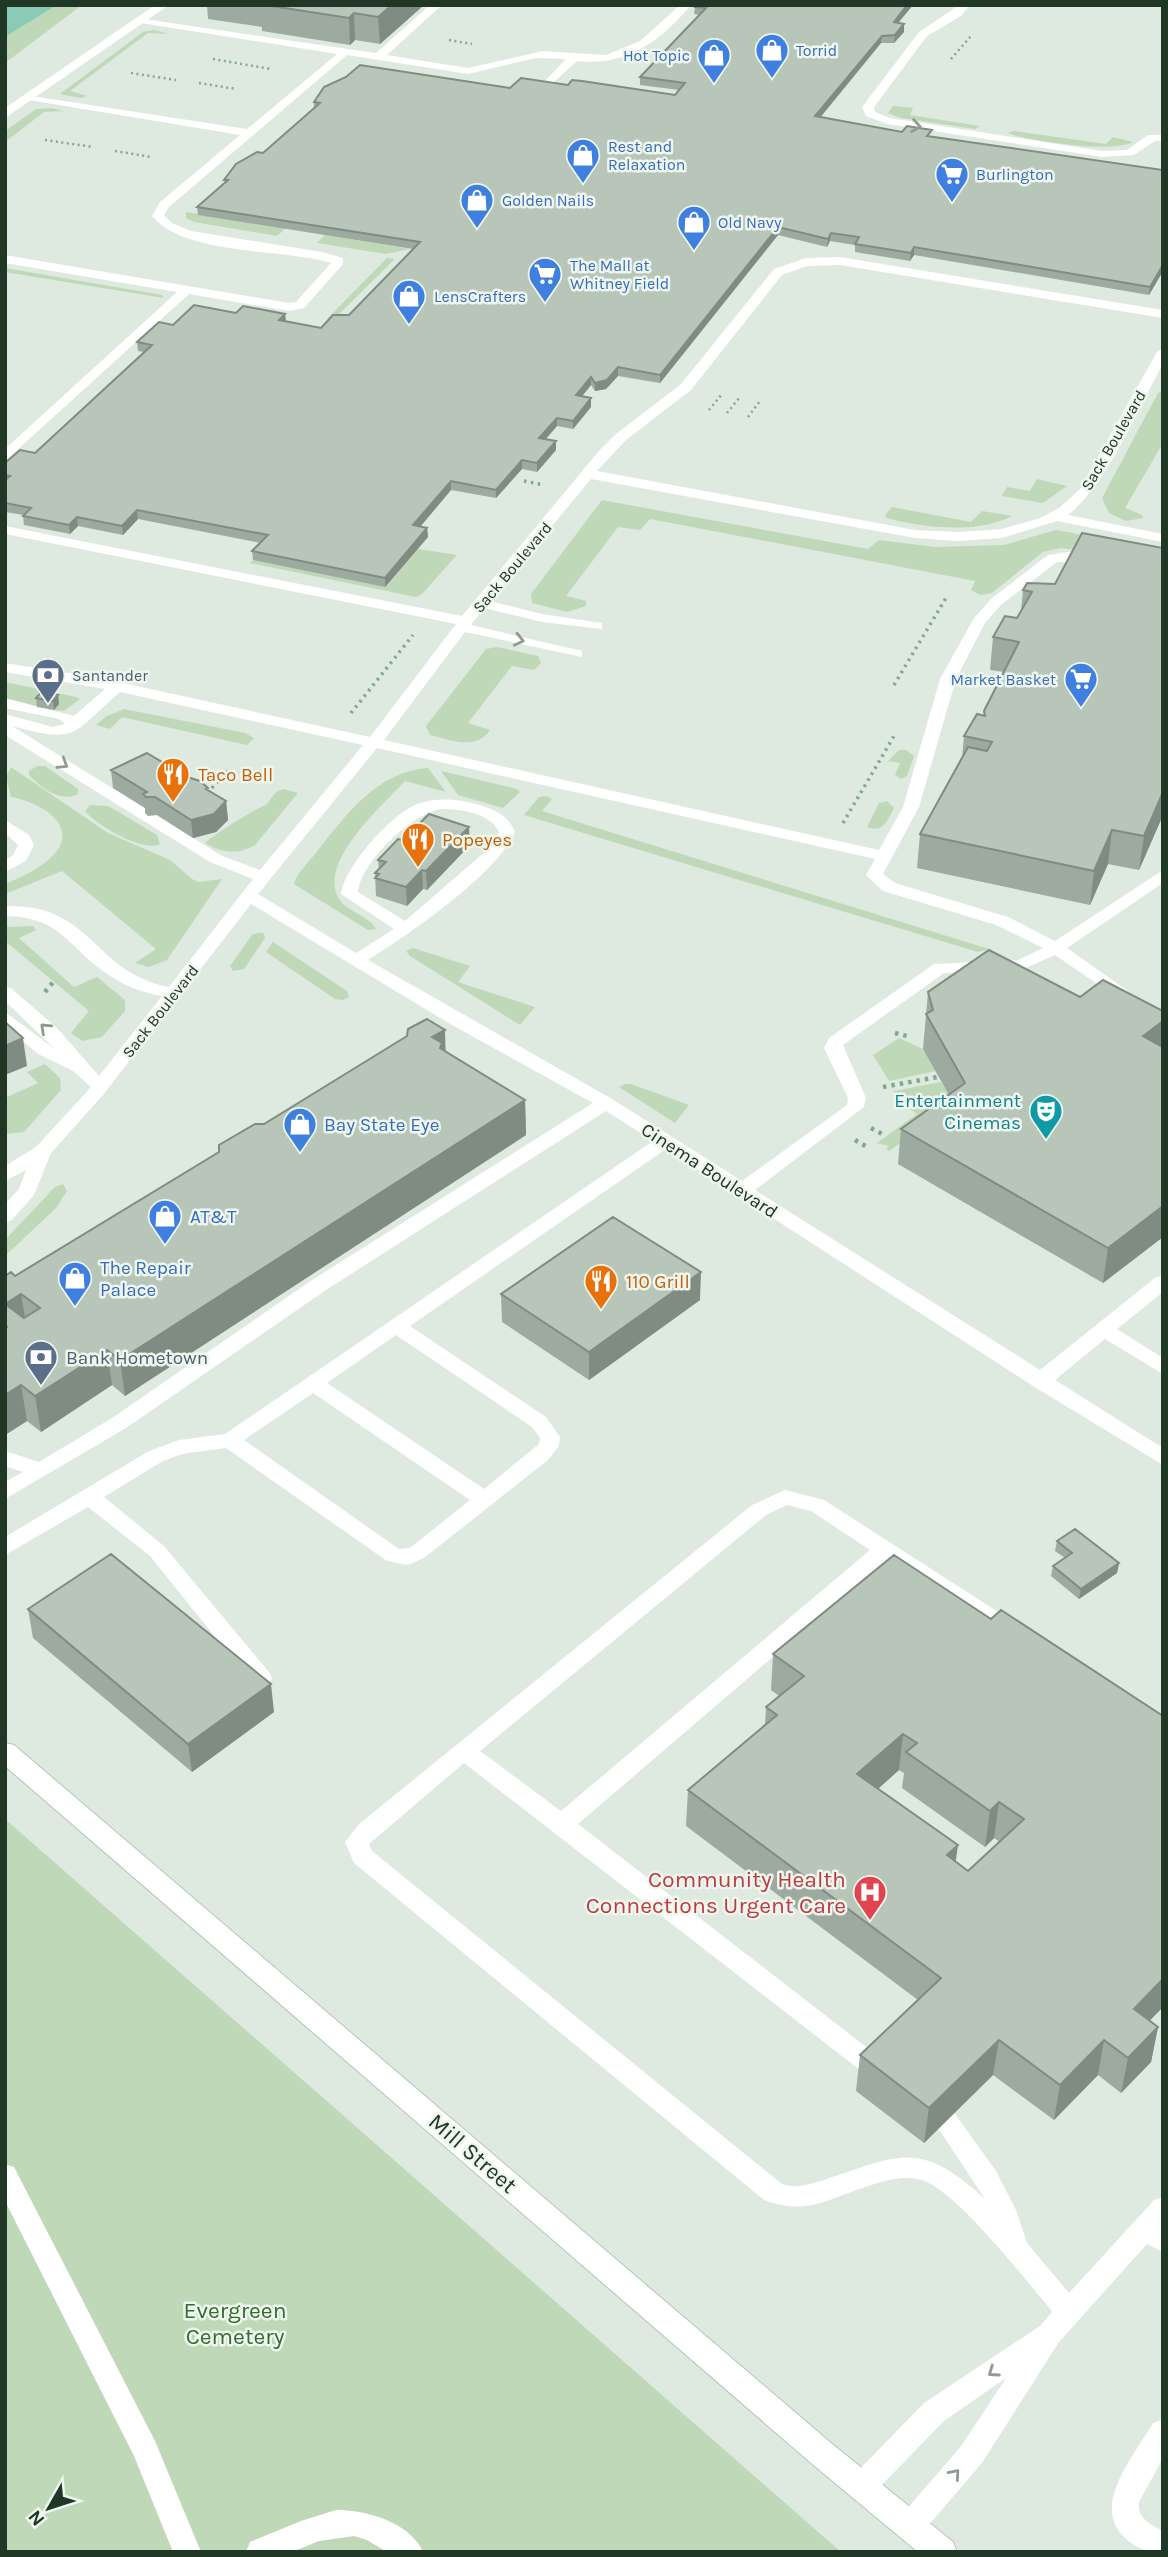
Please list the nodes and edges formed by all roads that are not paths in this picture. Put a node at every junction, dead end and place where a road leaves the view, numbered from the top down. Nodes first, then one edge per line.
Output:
1 (163, 5) edge
2 (437, 5) edge
3 (686, 5) edge
4 (965, 5) edge
5 (141, 20) junction
6 (343, 54) junction
7 (575, 57) junction
8 (376, 59) junction
9 (543, 89) edge
10 (29, 97) junction
11 (5, 114) edge
12 (248, 133) junction
13 (1158, 138) edge
14 (1008, 140) junction
15 (954, 145) edge
16 (5, 259) edge
17 (186, 290) junction
18 (1163, 314) edge
19 (1163, 352) edge
20 (5, 457) edge
21 (588, 474) junction
22 (1054, 516) junction
23 (5, 530) edge
24 (1163, 538) edge
25 (1115, 563) edge
26 (482, 603) junction
27 (464, 624) junction
28 (597, 626) dead end
29 (577, 654) dead end
30 (5, 667) edge
31 (116, 687) junction
32 (5, 703) edge
33 (5, 719) edge
34 (74, 724) junction
35 (5, 728) edge
36 (373, 743) junction
37 (5, 825) edge
38 (490, 855) junction
39 (884, 856) junction
40 (5, 866) edge
41 (1163, 876) edge
42 (263, 877) junction
43 (249, 896) junction
44 (359, 901) junction
45 (5, 911) edge
46 (406, 929) junction
47 (1056, 948) junction
48 (356, 960) junction
49 (5, 992) edge
50 (173, 993) junction
51 (5, 1017) edge
52 (458, 1021) junction
53 (1163, 1024) edge
54 (442, 1031) edge
55 (80, 1068) junction
56 (100, 1086) junction
57 (606, 1103) junction
58 (665, 1141) junction
59 (43, 1151) junction
60 (7, 1171) edge
61 (32, 1181) junction
62 (740, 1191) junction
63 (5, 1216) edge
64 (1163, 1282) edge
65 (396, 1325) junction
66 (1104, 1330) junction
67 (1163, 1367) edge
68 (1040, 1381) junction
69 (313, 1383) junction
70 (230, 1440) junction
71 (5, 1458) edge
72 (1163, 1458) edge
73 (41, 1470) junction
74 (5, 1492) edge
75 (89, 1496) junction
76 (484, 1500) junction
77 (5, 1547) edge
78 (886, 1549) junction
79 (1025, 1641) edge
80 (261, 1678) edge
81 (464, 1751) junction
82 (5, 1752) edge
83 (562, 1824) junction
84 (878, 2070) edge
85 (946, 2122) edge
86 (5, 2175) edge
87 (1163, 2208) edge
88 (1154, 2234) edge
89 (1015, 2245) junction
90 (1069, 2312) junction
91 (1049, 2333) junction
92 (1163, 2432) edge
93 (862, 2486) junction
94 (910, 2526) junction
95 (1163, 2546) edge
96 (187, 2552) edge
97 (260, 2552) edge
98 (409, 2552) edge
99 (942, 2552) edge

1 - 5 main road
2 - 8 lane
3 - 7 lane
4 -> 14 lane
5 - 6 lane
5 - 10 main road
6 - 8 lane
6 - 12 lane
7 - 8 lane
7 - 9 lane
10 - 11 main road
10 - 12 lane
12 - 17 lane
13 - 14 lane
14 - 15 lane
16 - 17 lane
17 - 20 lane
18 - 21 lane
19 - 22 lane, Sack Boulevard
21 - 22 lane, Sack Boulevard
21 - 26 lane, Sack Boulevard
22 - 24 lane
23 - 27 lane
25 - 39 lane
26 - 27 lane, Sack Boulevard
26 - 28 lane
27 -> 29 lane
27 - 36 lane, Sack Boulevard
30 - 31 lane
31 - 34 lane
31 - 36 lane
32 - 34 lane
33 - 34 lane
35 -> 42 lane
36 - 39 lane
36 - 42 lane, Sack Boulevard
37 - 40 lane
38 - 44 lane
38 - 44 lane
38 - 46 lane
39 - 47 lane
41 - 47 lane
42 - 43 lane, Sack Boulevard
43 - 48 lane, Cinema Boulevard
43 - 50 lane, Sack Boulevard
44 - 46 lane
45 - 50 lane
46 - 48 lane
47 - 53 lane
47 - 62 lane
48 - 52 lane, Cinema Boulevard
55 -> 49 lane
50 - 56 lane, Sack Boulevard
51 - 55 lane
52 - 54 lane
52 - 57 lane, Cinema Boulevard
55 - 56 lane
56 - 59 lane, Sack Boulevard
57 - 58 lane, Cinema Boulevard
57 - 73 lane
58 - 62 lane, Cinema Boulevard
58 - 65 lane
59 - 60 lane, Sack Boulevard
59 - 61 lane
60 - 61 lane
61 - 63 lane
62 - 68 lane, Cinema Boulevard
64 - 66 lane
65 - 69 lane
65 - 76 lane
66 - 67 lane
66 - 68 lane
68 - 72 lane, Cinema Boulevard
69 - 70 lane
69 - 76 lane
70 - 75 lane
70 - 76 lane
71 - 73 lane
73 - 74 lane
75 - 77 lane
75 - 80 lane
78 - 79 lane
78 - 81 lane
78 - 83 lane
81 - 83 lane
81 - 89 lane
82 - 93 main road, Mill Street
83 - 84 lane
85 - 89 lane
86 - 96 lane
87 - 88 lane
88 - 90 lane
89 - 90 lane
90 - 91 lane
91 -> 93 lane
94 -> 91 lane
92 - 95 lane
93 - 94 main road, Mill Street
94 - 99 main road, Mill Street
97 - 98 lane

